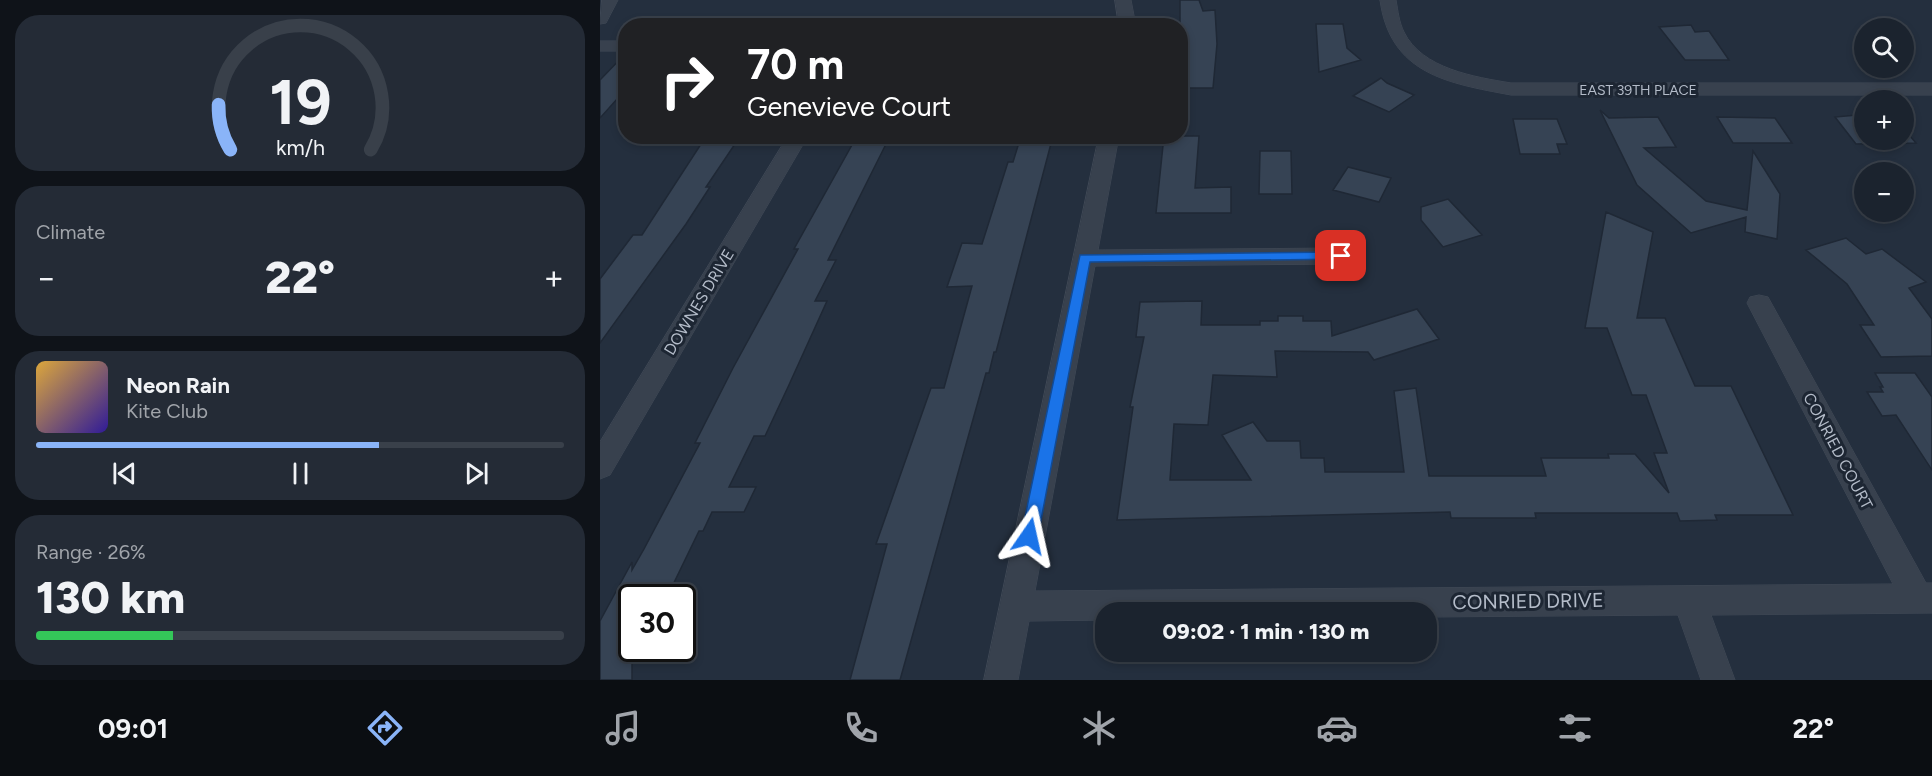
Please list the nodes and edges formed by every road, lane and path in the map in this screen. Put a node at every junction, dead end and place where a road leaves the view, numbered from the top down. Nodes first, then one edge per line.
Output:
1 (610, 0) edge
2 (1123, 0) edge
3 (1388, 0) edge
4 (1126, 18) edge
5 (600, 19) edge
6 (600, 46) edge
7 (618, 46) edge
8 (1932, 89) edge
9 (793, 144) edge
10 (1107, 144) edge
11 (1341, 256) dead end
12 (1085, 258) junction
13 (1759, 303) dead end
14 (600, 467) edge
15 (1925, 598) edge
16 (1689, 599) junction
17 (1016, 606) junction
18 (1001, 680) edge
19 (1718, 680) edge

1 - 5 street
2 - 4 street
3 - 8 street, EAST 39TH PLACE
6 - 7 street
9 - 14 street, DOWNES DRIVE
10 - 12 street
11 - 12 street
12 - 17 street
13 - 15 street, CONRIED COURT
15 - 16 street, CONRIED DRIVE
16 - 17 street, CONRIED DRIVE
16 - 19 street
17 - 18 street

